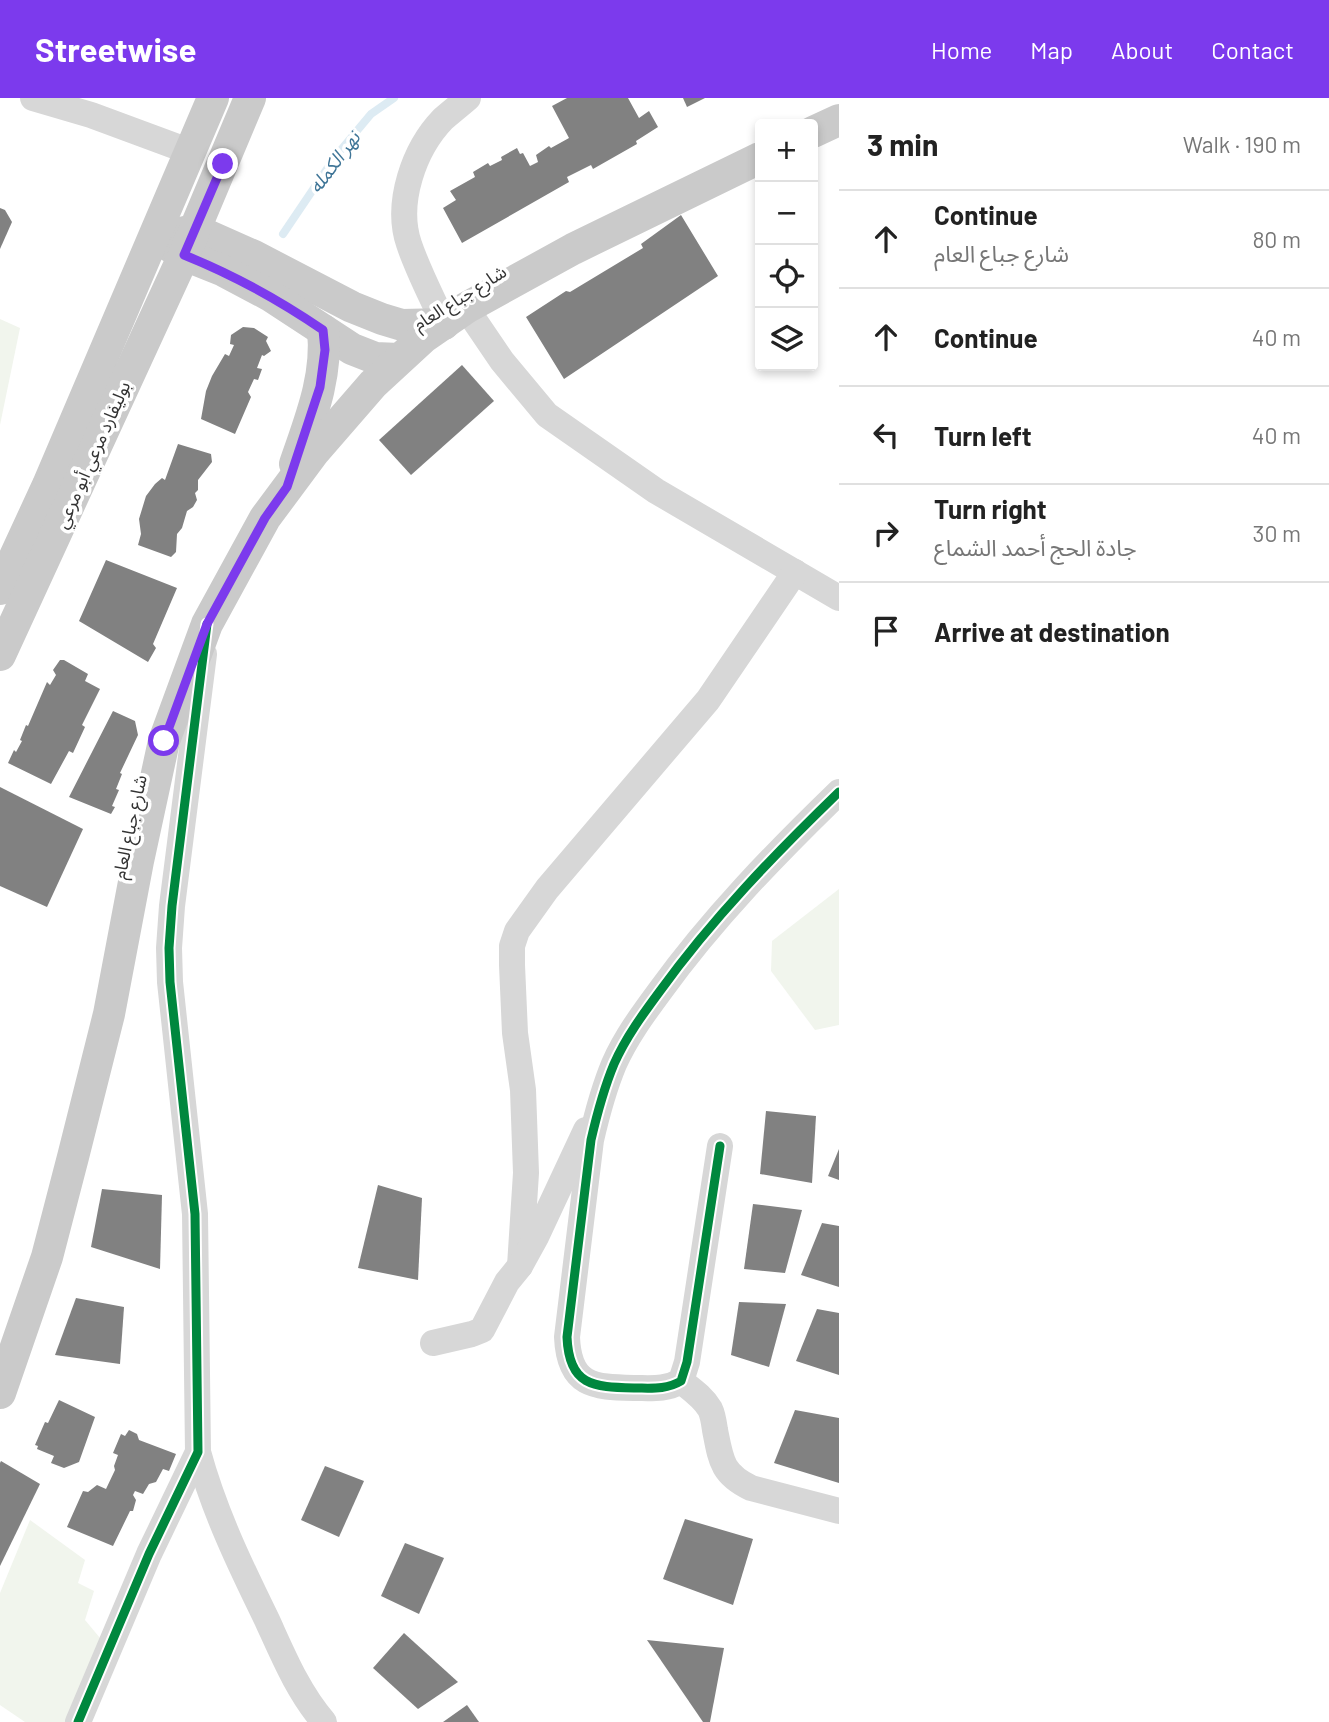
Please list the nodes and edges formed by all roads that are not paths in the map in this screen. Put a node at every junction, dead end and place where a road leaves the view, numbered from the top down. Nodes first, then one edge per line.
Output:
1 (33, 98) edge
2 (213, 98) edge
3 (250, 98) edge
4 (468, 98) edge
5 (191, 152) junction
6 (755, 160) edge
7 (213, 186) junction
8 (172, 237) junction
9 (227, 259) junction
10 (162, 303) junction
11 (455, 316) junction
12 (323, 330) junction
13 (399, 359) junction
14 (287, 487) junction
15 (795, 572) junction
16 (0, 589) edge
17 (839, 598) edge
18 (207, 624) junction
19 (0, 655) edge
20 (839, 792) edge
21 (606, 1087) junction
22 (720, 1146) dead end
23 (520, 1266) junction
24 (433, 1343) dead end
25 (681, 1381) junction
26 (0, 1393) edge
27 (198, 1452) junction
28 (839, 1511) edge
29 (78, 1722) edge
30 (324, 1722) edge

1 - 5 street
2 - 5 main road
3 - 7 main road
4 - 11 street
5 - 8 main road
6 - 11 main road, شارع جباع العام
7 - 8 main road
7 - 9 main road
8 - 9 main road
8 - 10 main road, بوليفارد مرعي أبو مرعي
8 - 16 main road, بوليفارد مرعي أبو مرعي
9 - 10 main road
9 - 11 main road
9 - 12 main road
10 - 19 main road, بوليفارد مرعي أبو مرعي
11 - 13 main road, شارع جباع العام
11 - 15 street
12 - 13 main road
12 - 14 main road
13 - 14 main road, شارع جباع العام
14 - 18 main road, شارع جباع العام
15 - 17 street
15 - 23 street
18 - 26 main road, شارع جباع العام
18 - 27 street
20 - 21 street
21 - 23 street
21 - 25 street
22 - 25 street
23 - 24 street
25 - 28 street
27 - 29 street
27 - 30 street

